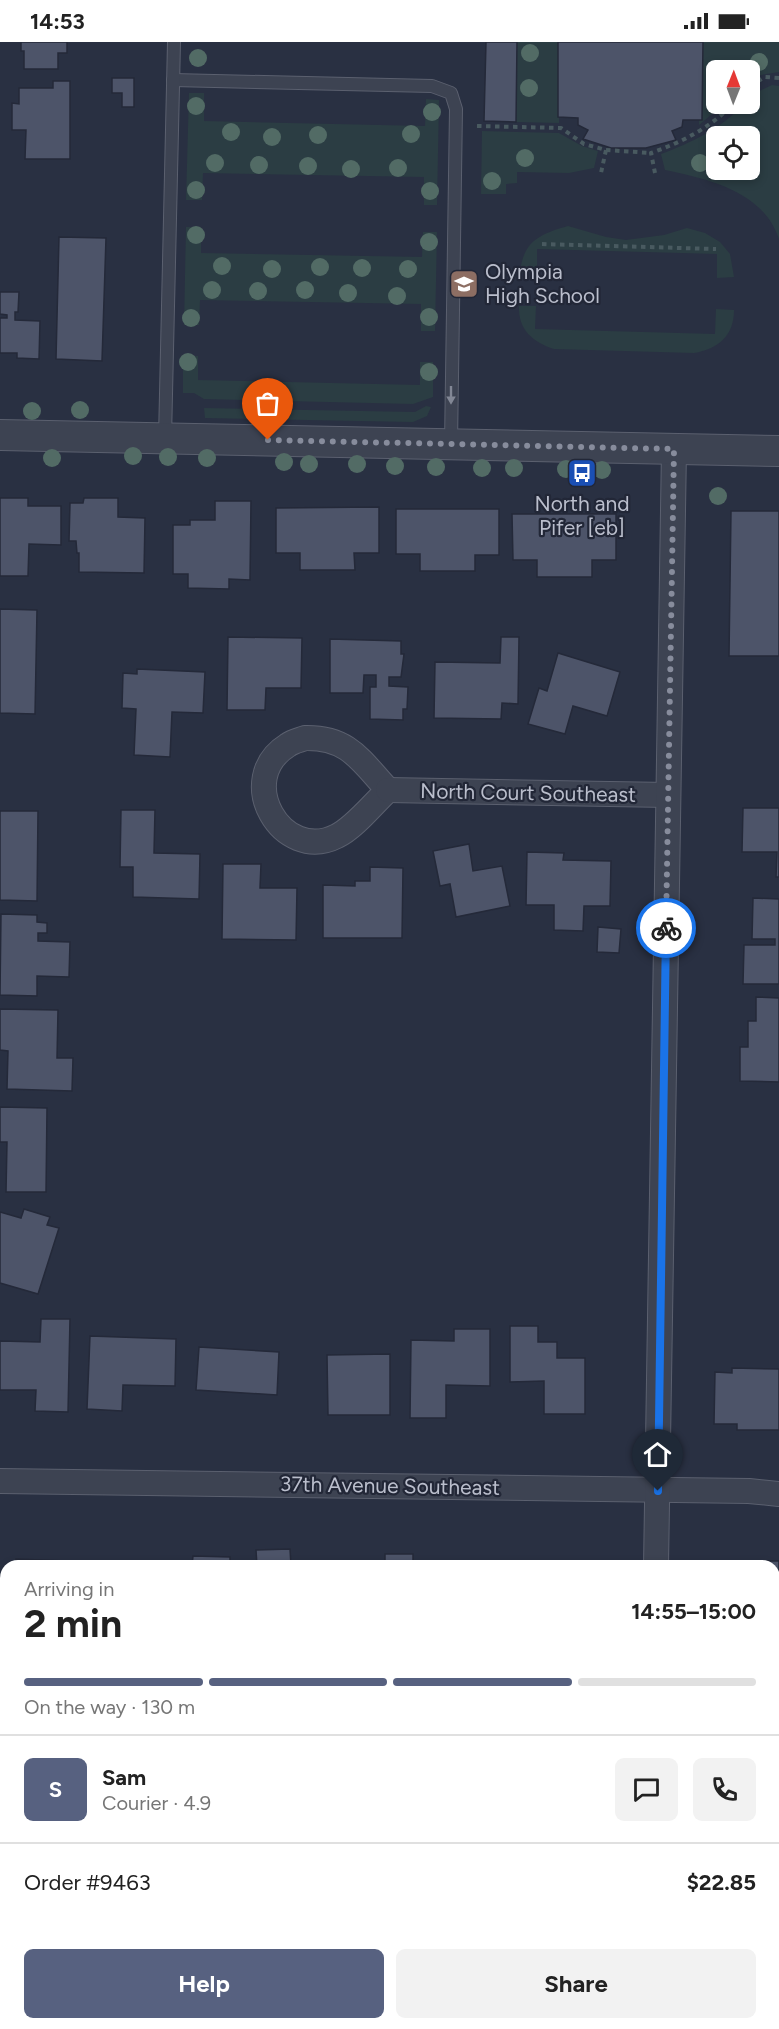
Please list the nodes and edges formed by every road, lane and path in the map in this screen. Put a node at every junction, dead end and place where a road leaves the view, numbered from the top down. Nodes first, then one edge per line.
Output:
1 (174, 42) edge
2 (779, 78) edge
3 (173, 80) junction
4 (760, 80) edge
5 (723, 114) edge
6 (476, 126) dead end
7 (606, 150) junction
8 (651, 153) junction
9 (601, 173) dead end
10 (655, 173) dead end
11 (542, 244) dead end
12 (716, 249) dead end
13 (0, 435) edge
14 (165, 438) junction
15 (451, 444) junction
16 (674, 449) junction
17 (779, 451) edge
18 (388, 790) junction
19 (668, 795) junction
20 (0, 1481) edge
21 (658, 1491) junction
22 (779, 1494) edge
23 (656, 1560) edge

1 - 3 lane
2 - 4 path
3 - 14 lane
3 -> 15 lane
5 - 8 path
6 - 7 path
7 - 8 path
7 - 9 path
8 - 10 path
11 - 12 path
13 - 14 street
14 - 15 street
15 - 16 street
16 - 17 street
16 - 19 street
18 - 18 street
18 - 19 street, North Court Southeast
19 - 21 street
20 - 21 street, 37th Avenue Southeast
21 - 22 street, 37th Avenue Southeast
21 - 23 street

